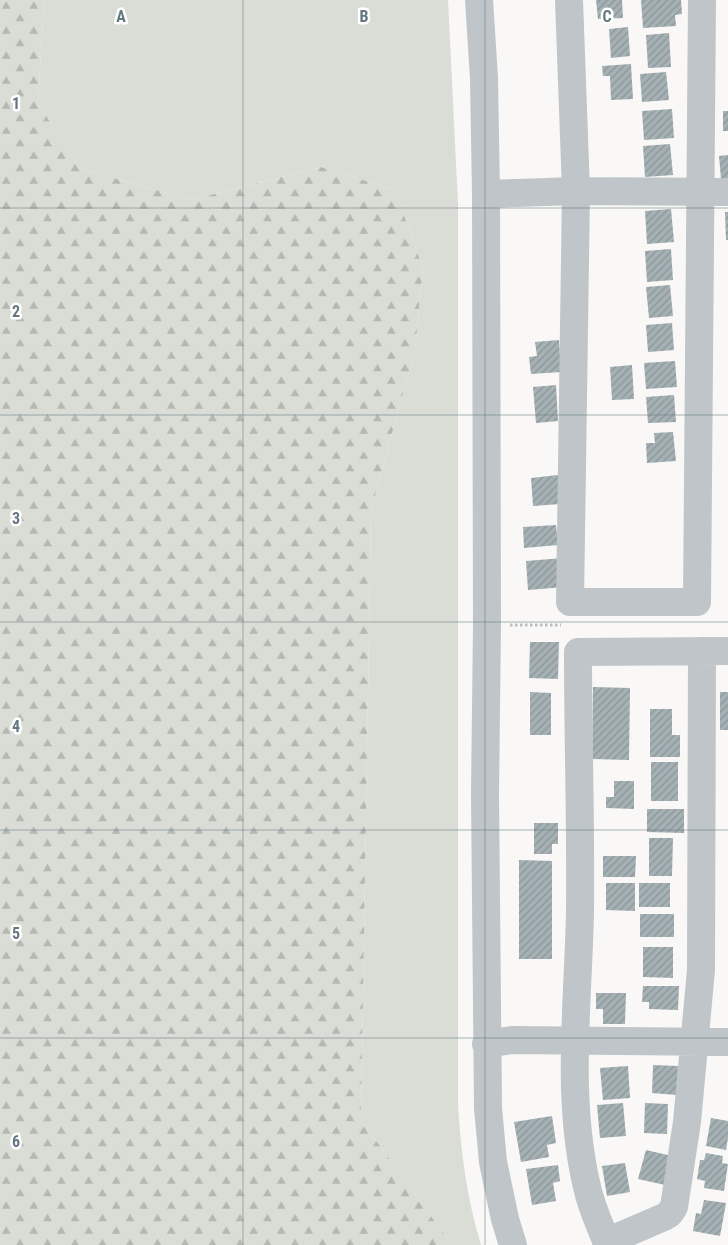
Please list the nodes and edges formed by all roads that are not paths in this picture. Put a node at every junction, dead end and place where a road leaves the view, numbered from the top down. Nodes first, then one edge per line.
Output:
1 (479, 0) edge
2 (569, 0) edge
3 (702, 0) edge
4 (576, 191) junction
5 (728, 192) edge
6 (700, 193) junction
7 (486, 194) junction
8 (715, 651) edge
9 (575, 1040) junction
10 (694, 1040) junction
11 (728, 1042) edge
12 (486, 1044) junction
13 (607, 1243) edge
14 (513, 1245) edge

1 - 7 street
2 - 4 street
3 - 6 street
4 - 6 street
4 - 6 street
4 - 7 street
5 - 6 street
7 - 12 street
8 - 9 street
8 - 10 street
9 - 10 street
9 - 12 street
9 - 13 street
10 - 11 street
10 - 13 street
12 - 14 street

